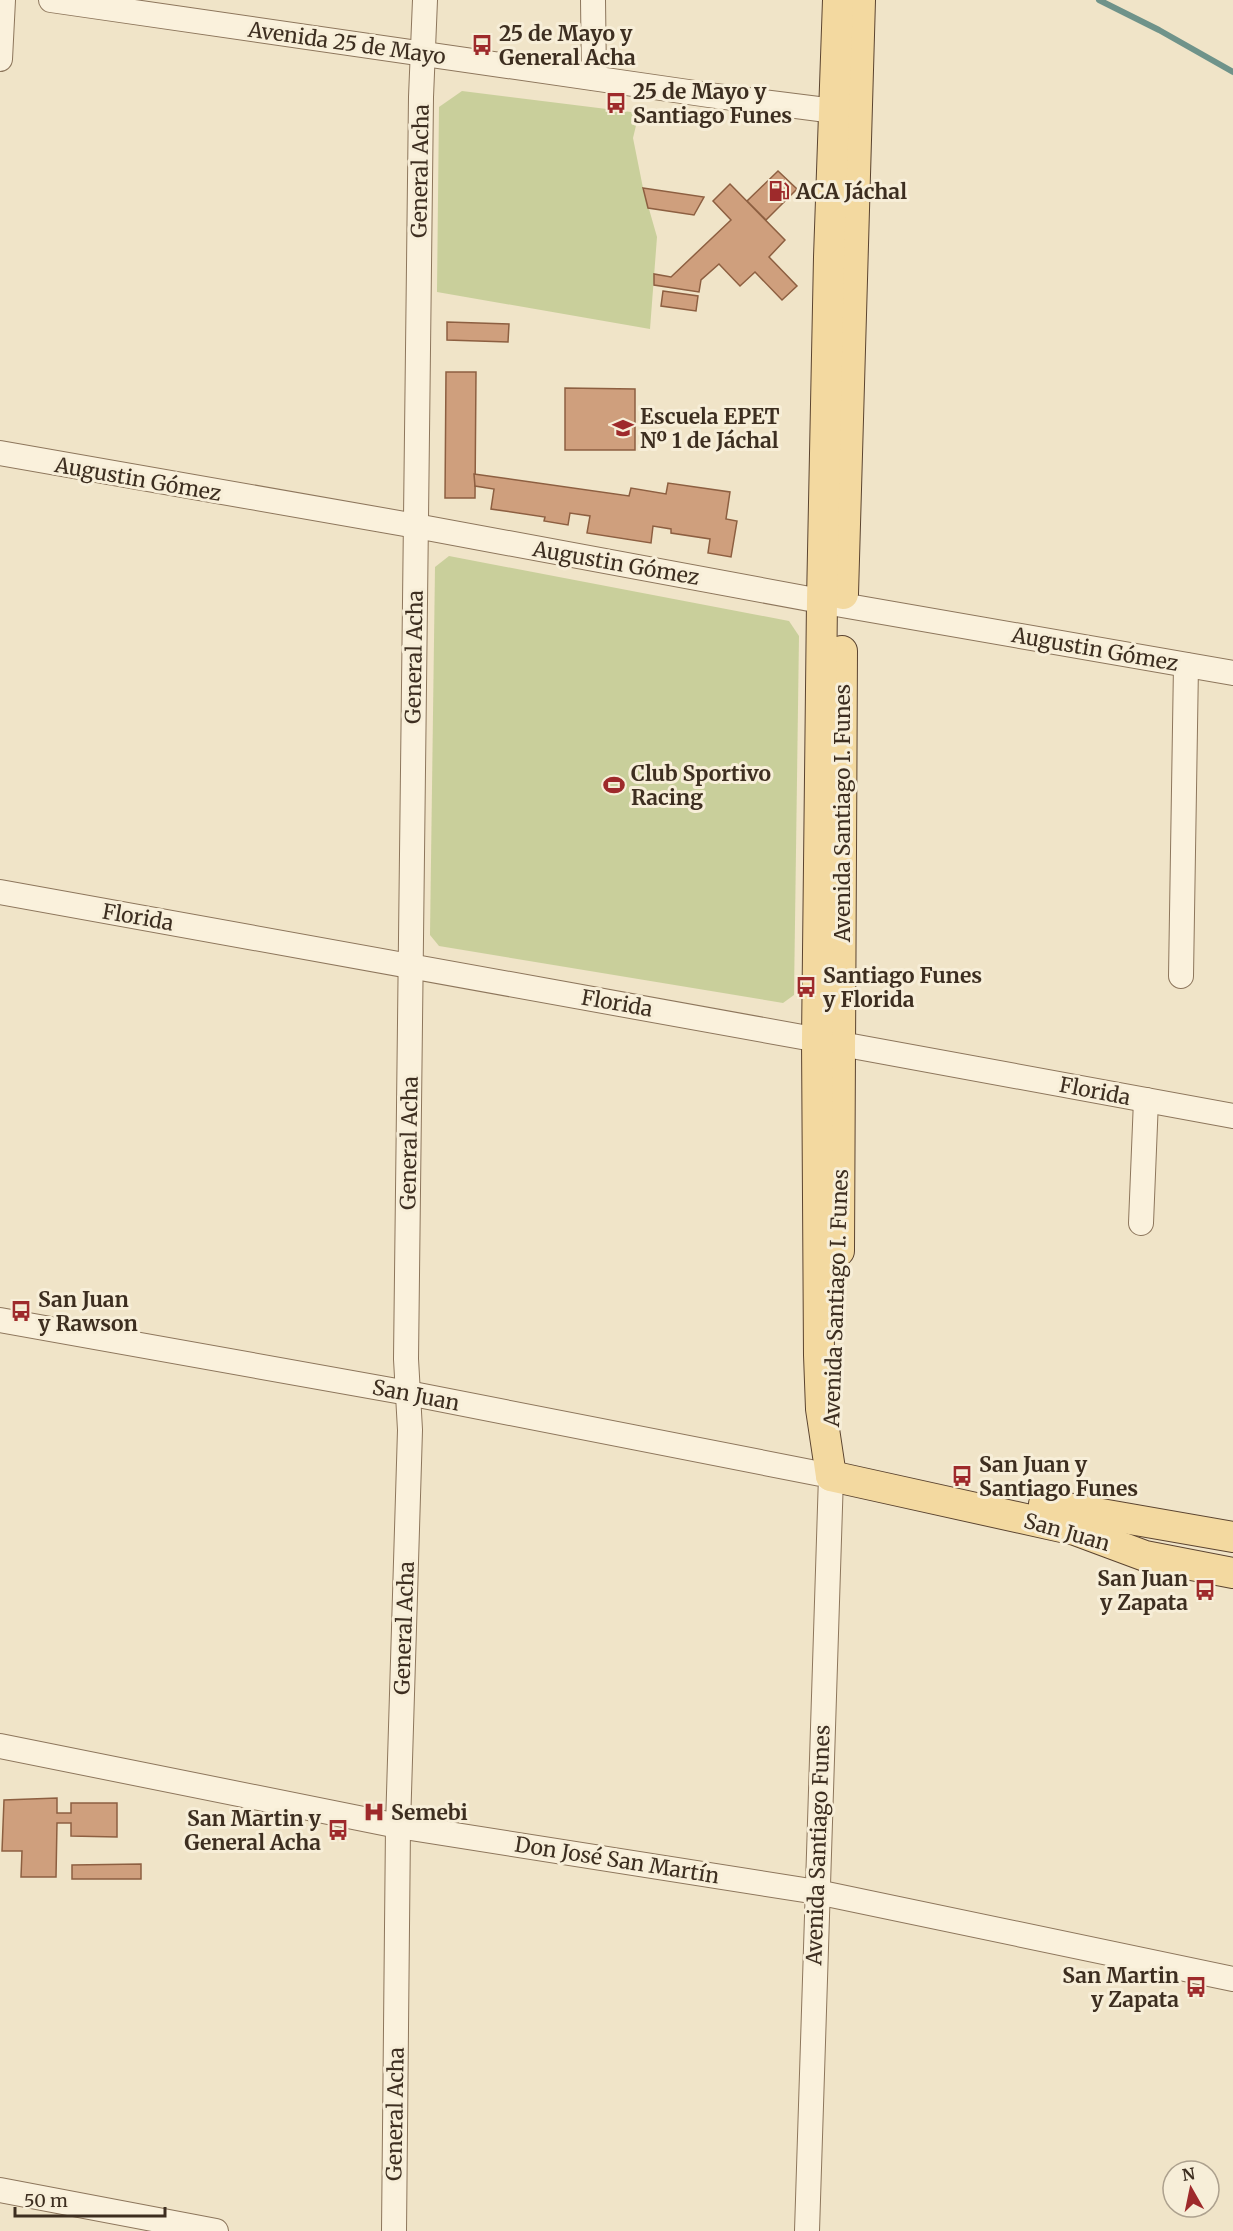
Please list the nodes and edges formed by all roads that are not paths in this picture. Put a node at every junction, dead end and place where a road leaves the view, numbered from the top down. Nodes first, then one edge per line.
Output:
1 (3, 0) edge
2 (51, 0) edge
3 (425, 0) edge
4 (593, 0) edge
5 (837, 0) edge
6 (860, 0) edge
7 (423, 54) junction
8 (0, 58) edge
9 (594, 78) junction
10 (845, 112) junction
11 (0, 453) edge
12 (416, 526) junction
13 (832, 603) junction
14 (1186, 665) junction
15 (1233, 673) edge
16 (0, 892) edge
17 (411, 966) junction
18 (1181, 976) dead end
19 (829, 1042) junction
20 (1146, 1100) junction
21 (1233, 1116) edge
22 (1141, 1223) dead end
23 (0, 1320) edge
24 (408, 1393) junction
25 (830, 1468) junction
26 (1233, 1538) edge
27 (1233, 1573) edge
28 (0, 1746) edge
29 (398, 1826) junction
30 (817, 1892) junction
31 (1233, 1979) edge
32 (0, 2190) edge
33 (216, 2231) edge
34 (394, 2231) edge
35 (807, 2231) edge

1 - 8 street
2 - 7 street, Avenida 25 de Mayo
3 - 7 street, General Acha
4 - 9 street
5 - 10 main road, Avenida Santiago I. Funes
6 - 10 main road, Avenida Santiago I. Funes
7 - 9 street, Avenida 25 de Mayo
7 - 12 street, General Acha
9 - 10 street, Avenida 25 de Mayo
10 - 13 main road, Avenida Santiago I. Funes
11 - 12 street, Augustin Gómez
12 - 13 street, Augustin Gómez
12 - 17 street, General Acha
13 - 14 street, Augustin Gómez
13 - 19 main road, Avenida Santiago I. Funes
14 - 15 street, Augustin Gómez
14 - 18 street
16 - 17 street, Florida
17 - 19 street, Florida
17 - 24 street, General Acha
19 - 20 street, Florida
19 - 25 main road, Avenida Santiago I. Funes
20 - 21 street, Florida
20 - 22 street
23 - 24 street, San Juan
24 - 25 street, San Juan
24 - 29 street, General Acha
25 - 26 main road, San Juan
25 - 27 main road, San Juan
25 - 30 street, Avenida Santiago Funes
28 - 29 street, Don José San Martín
29 - 30 street, Don José San Martín
29 - 34 street, General Acha
30 - 31 street, Don José San Martín
30 - 35 street, Avenida Santiago Funes
32 - 33 street

